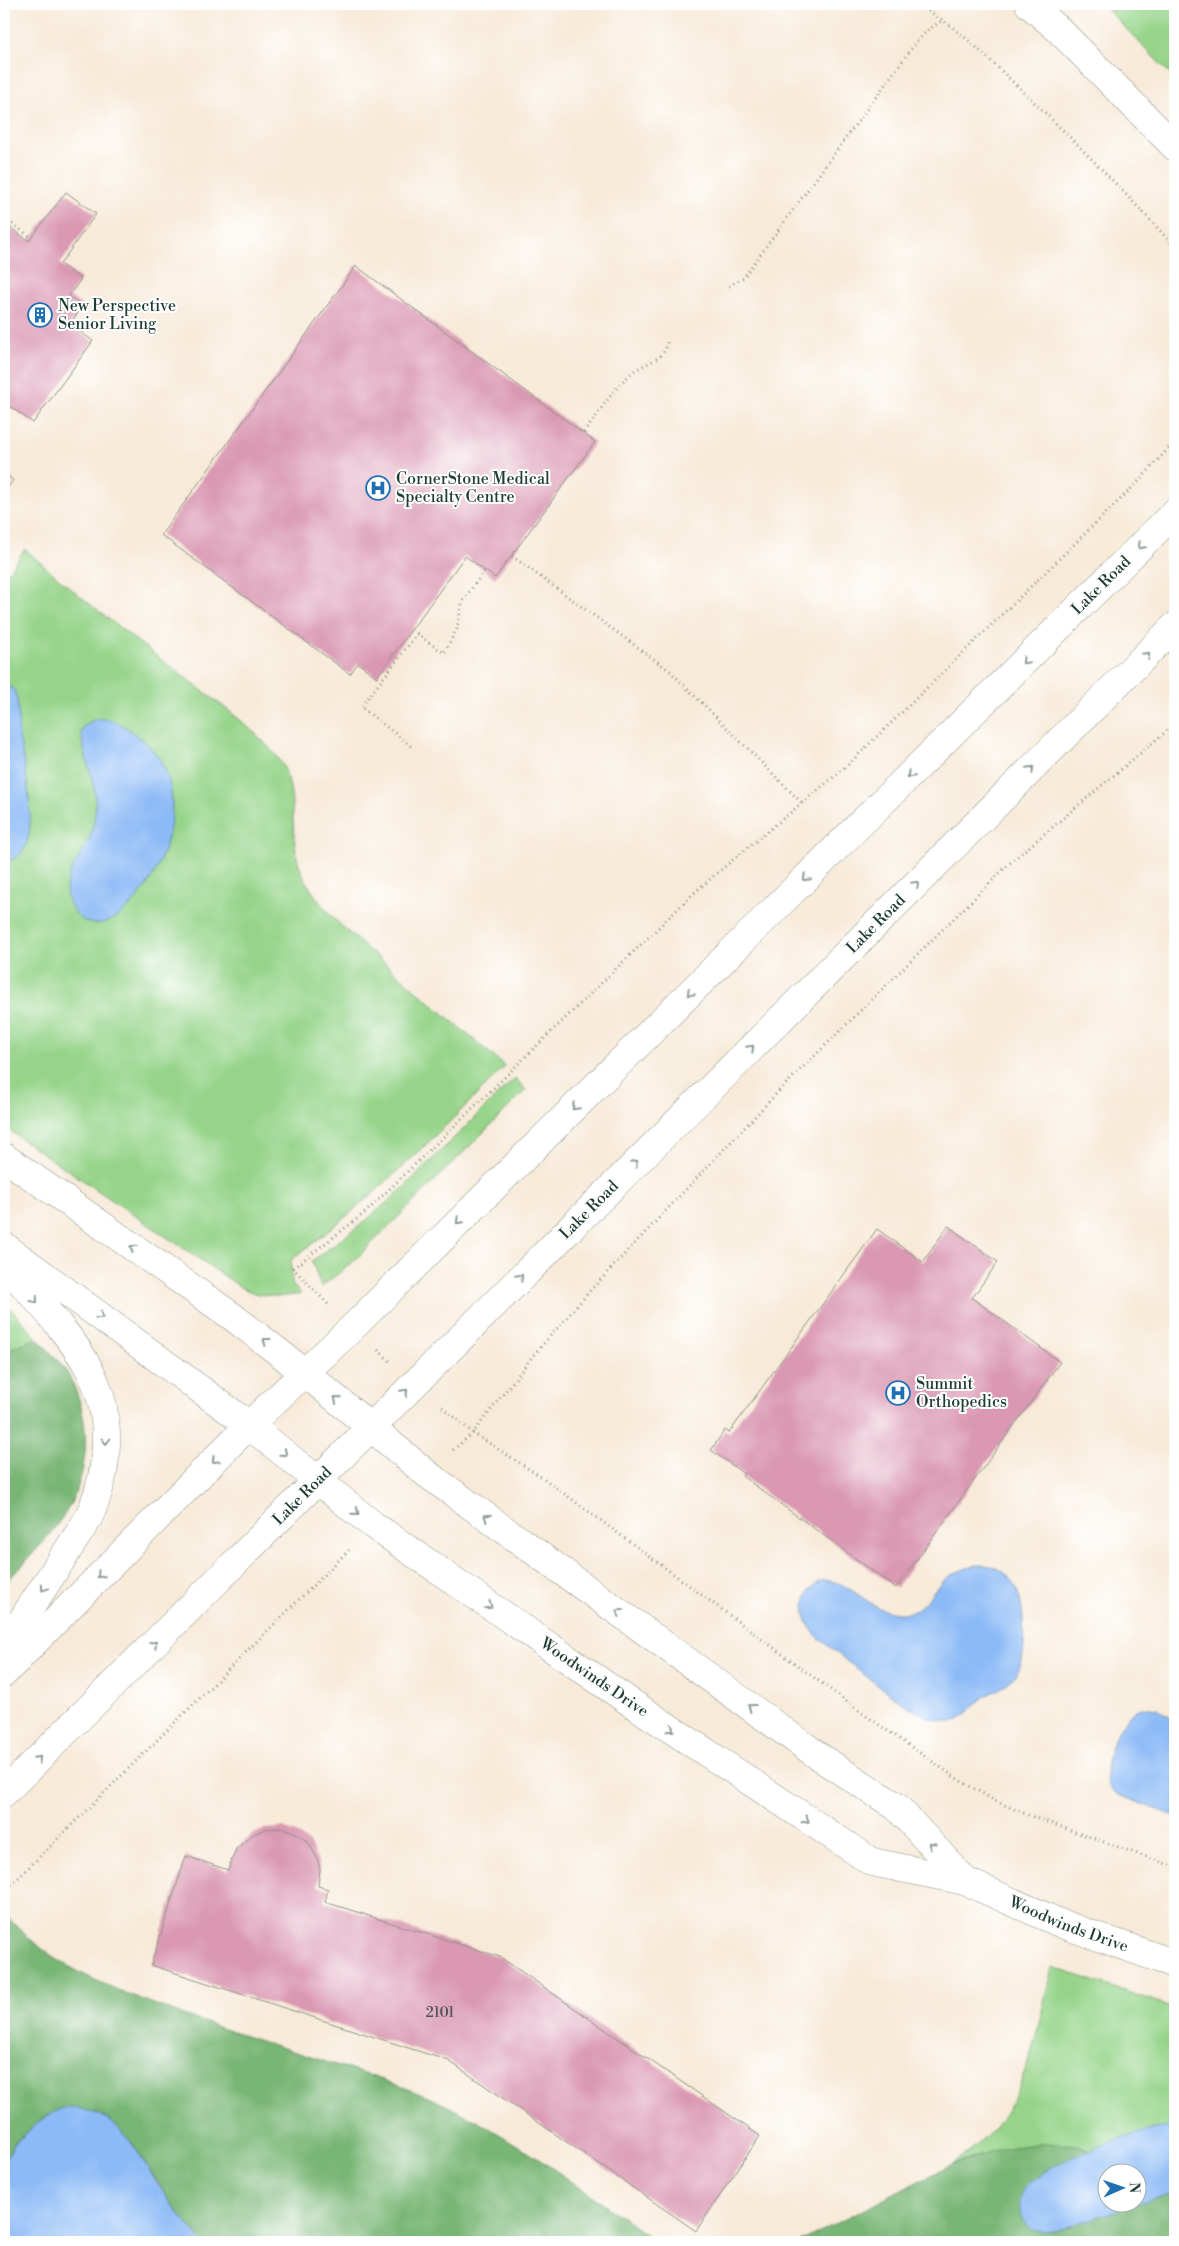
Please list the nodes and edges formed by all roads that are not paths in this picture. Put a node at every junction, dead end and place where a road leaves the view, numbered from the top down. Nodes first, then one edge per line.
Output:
1 (1029, 4) edge
2 (1175, 147) edge
3 (1175, 512) edge
4 (1175, 626) edge
5 (4, 1157) edge
6 (4, 1246) edge
7 (4, 1263) edge
8 (304, 1372) junction
9 (249, 1425) junction
10 (370, 1427) junction
11 (318, 1481) junction
12 (4, 1648) edge
13 (4, 1673) edge
14 (4, 1793) edge
15 (964, 1881) junction
16 (1175, 1964) edge

1 - 2 main road
3 -> 8 main road, Lake Road
10 -> 4 main road, Lake Road
8 -> 5 main road, Woodwinds Drive
6 -> 9 main road, Woodwinds Drive
7 -> 12 main road
8 - 9 main road, Lake Road
10 -> 8 main road, Woodwinds Drive
9 -> 11 main road, Woodwinds Drive
9 -> 13 main road, Lake Road
10 - 11 main road, Lake Road
15 -> 10 main road, Woodwinds Drive
14 -> 11 main road, Lake Road
11 -> 15 main road, Woodwinds Drive
15 - 16 main road, Woodwinds Drive

